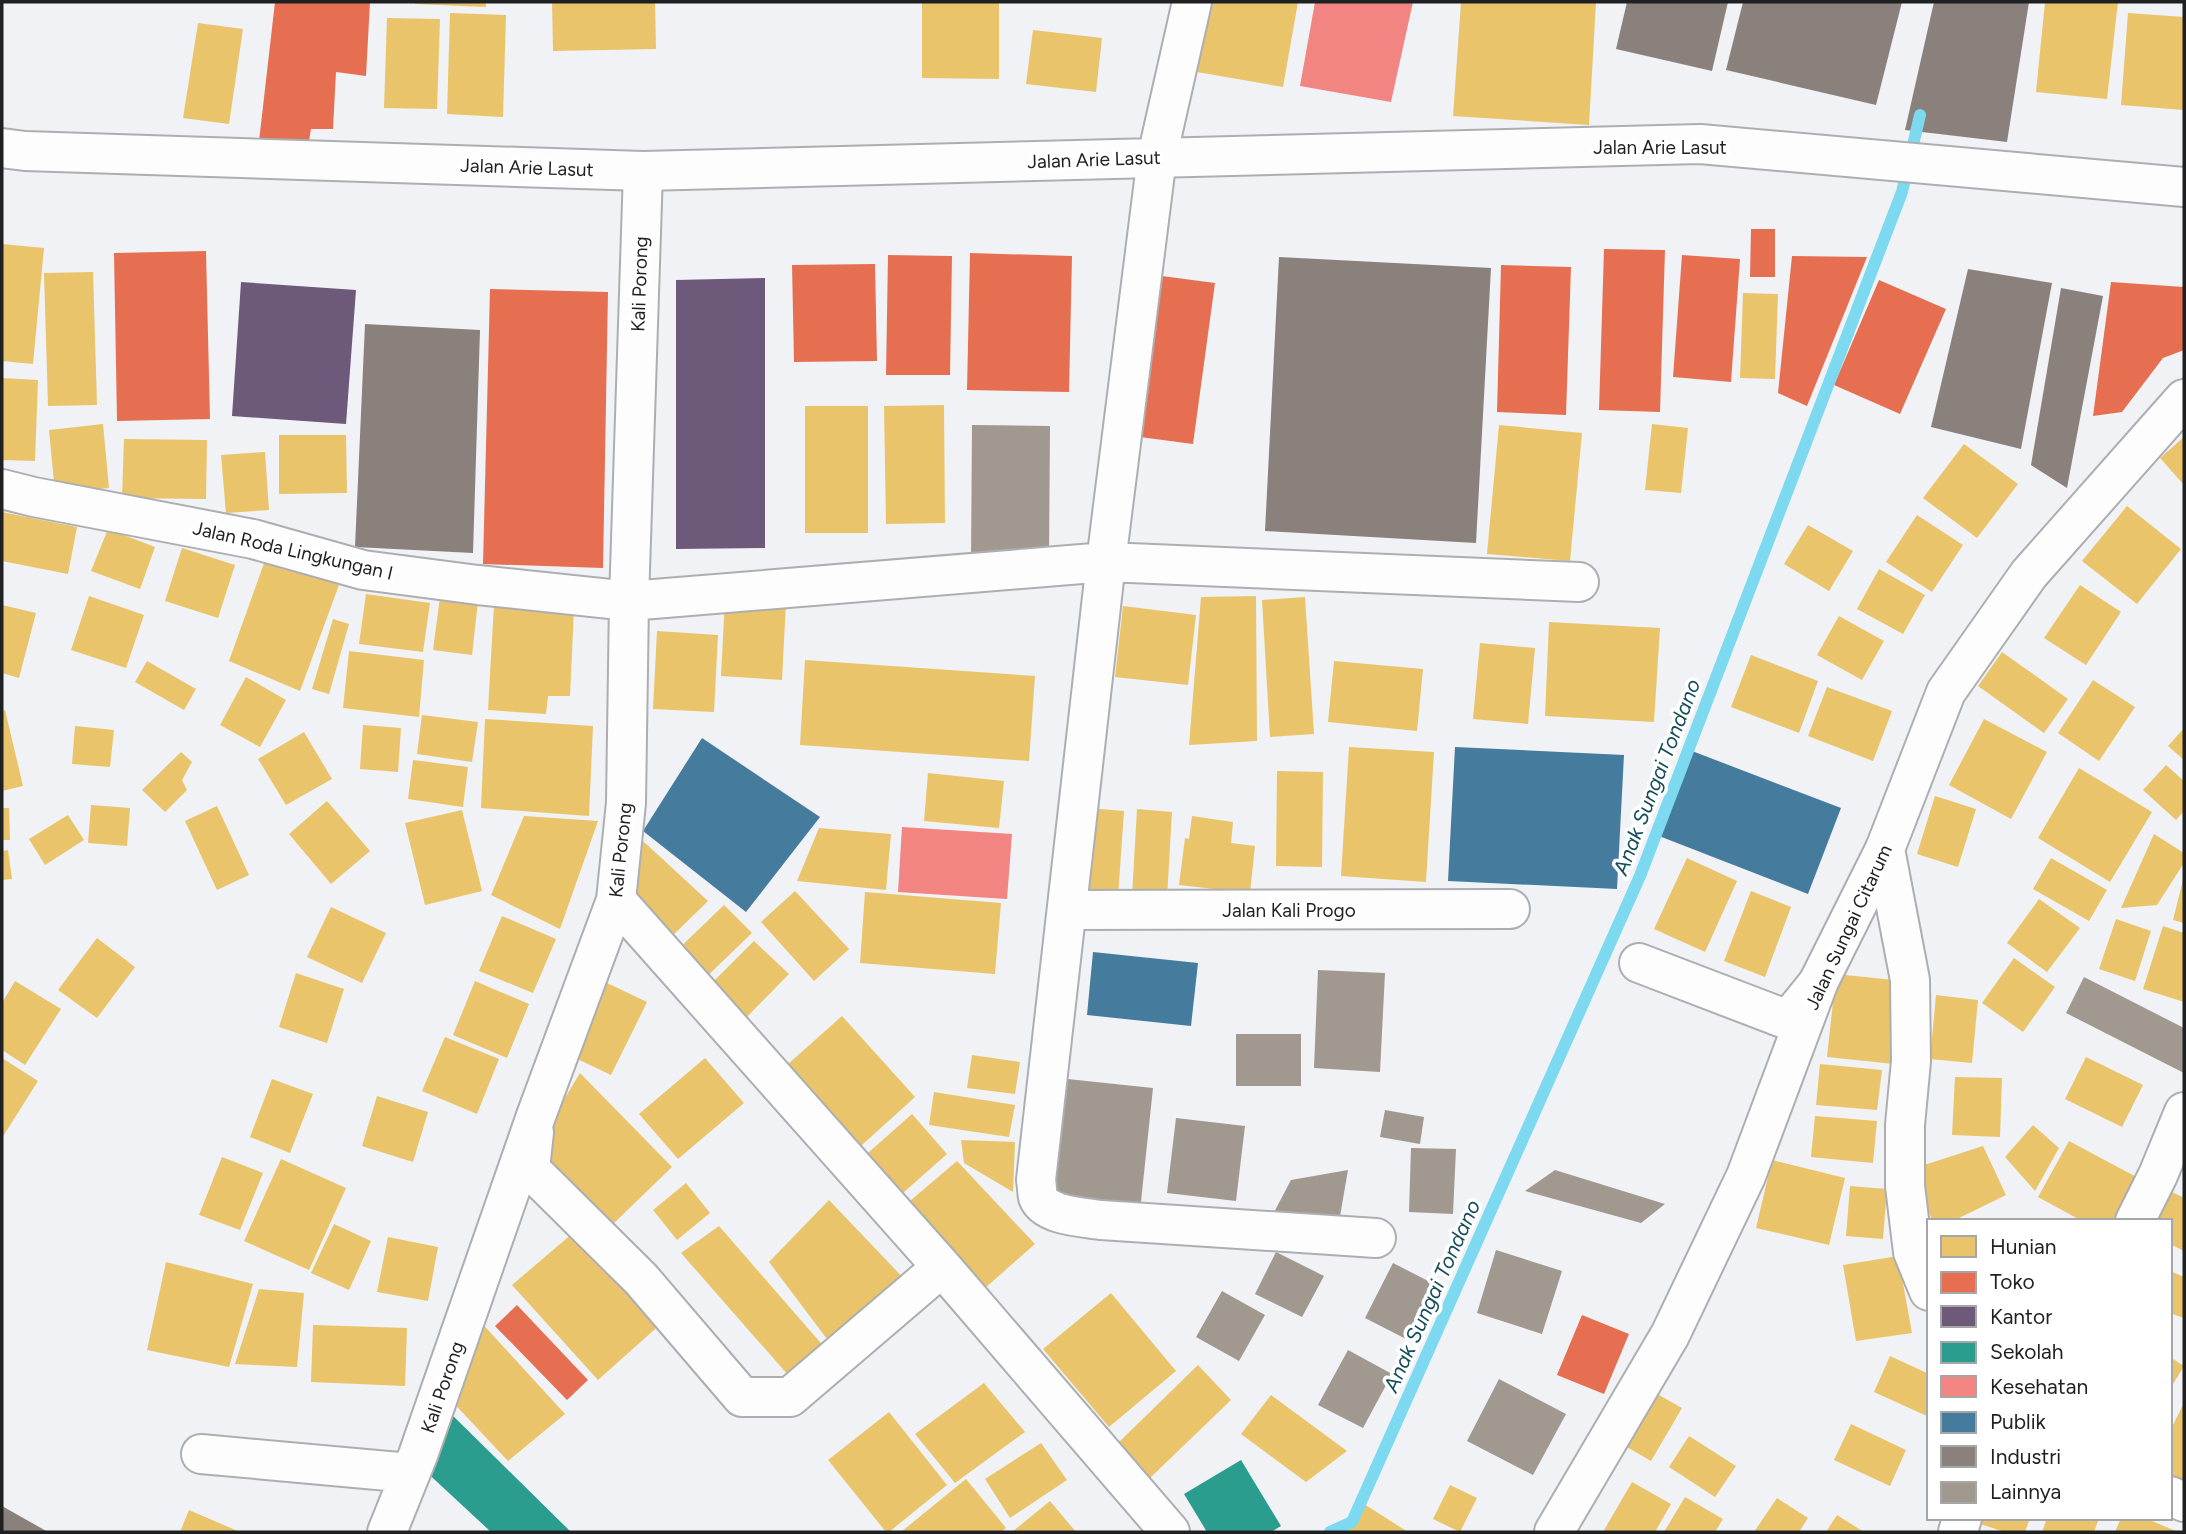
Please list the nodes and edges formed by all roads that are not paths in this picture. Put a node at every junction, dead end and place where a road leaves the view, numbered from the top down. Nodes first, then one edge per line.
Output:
1 (1192, 2) edge
2 (2, 148) edge
3 (1157, 157) junction
4 (643, 171) junction
5 (2184, 187) edge
6 (2184, 399) edge
7 (2, 489) edge
8 (1106, 562) junction
9 (1579, 582) dead end
10 (629, 601) junction
11 (1885, 849) junction
12 (616, 900) junction
13 (1510, 909) dead end
14 (1068, 910) junction
15 (1639, 963) dead end
16 (1819, 981) junction
17 (2184, 1112) edge
18 (536, 1116) junction
19 (2136, 1219) edge
20 (1376, 1238) dead end
21 (942, 1267) junction
22 (1927, 1286) edge
23 (201, 1454) dead end
24 (410, 1473) junction
25 (387, 1532) edge
26 (1170, 1532) edge
27 (1553, 1532) edge

1 - 3 street
2 - 4 street, Jalan Arie Lasut
3 - 4 street, Jalan Arie Lasut
3 - 5 street, Jalan Arie Lasut
3 - 8 street
4 - 10 street, Kali Porong
6 - 11 street, Jalan Sungai Citarum
7 - 10 street, Jalan Roda Lingkungan I
8 - 9 street, Jalan Roda Lingkungan I
8 - 10 street, Jalan Roda Lingkungan I
8 - 14 street
10 - 12 street, Kali Porong
11 - 16 street, Jalan Sungai Citarum
11 - 22 street
12 - 18 street, Kali Porong
12 - 21 street
13 - 14 street, Jalan Kali Progo
14 - 20 street
15 - 16 street
16 - 27 street, Jalan Sungai Citarum
17 - 19 street
18 - 21 street
18 - 24 street, Kali Porong
21 - 26 street
23 - 24 street
24 - 25 street, Kali Porong

